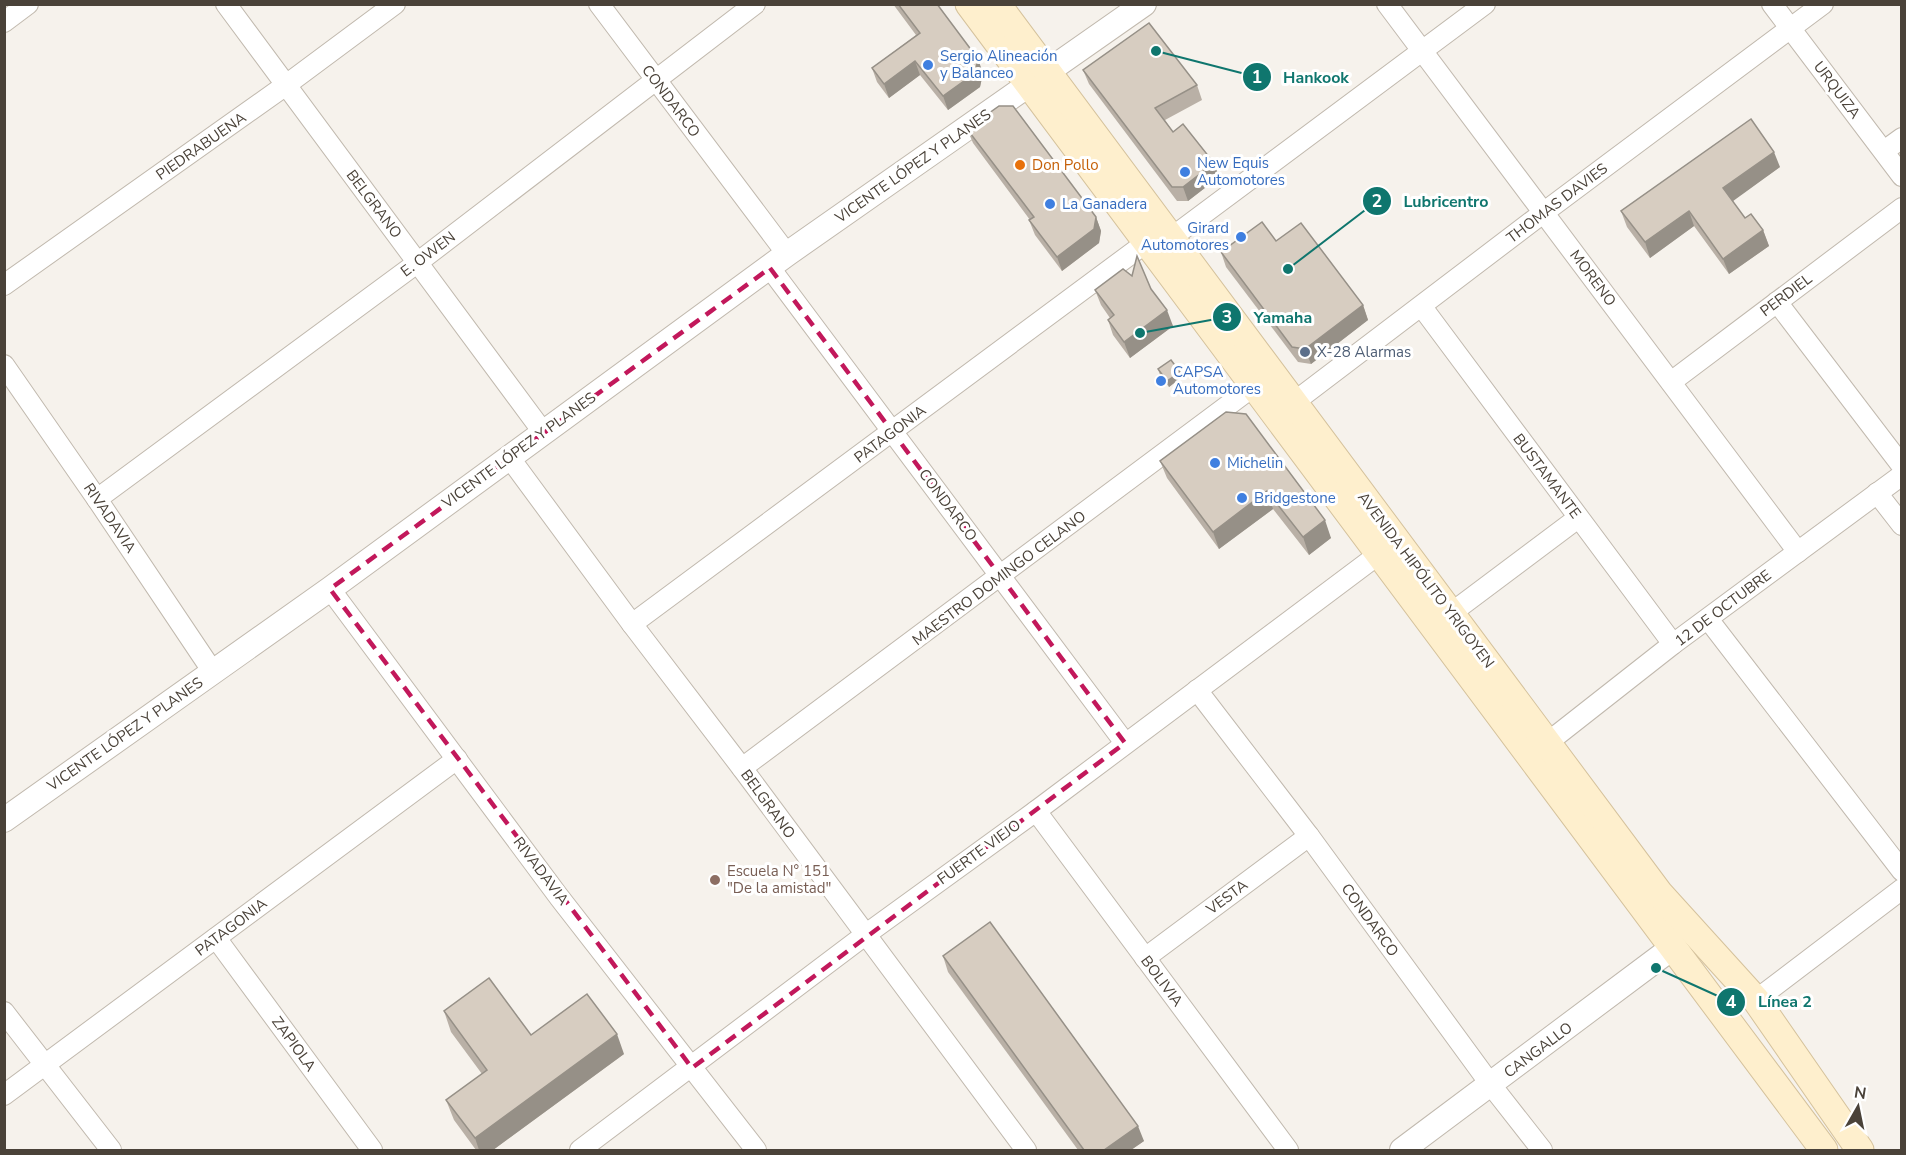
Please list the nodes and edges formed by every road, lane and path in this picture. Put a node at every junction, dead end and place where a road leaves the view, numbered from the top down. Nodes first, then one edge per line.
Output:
1 (28, 4) edge
2 (226, 4) edge
3 (395, 4) edge
4 (599, 4) edge
5 (755, 4) edge
6 (969, 4) edge
7 (997, 4) edge
8 (1144, 4) edge
9 (1387, 4) edge
10 (1485, 4) edge
11 (1772, 4) edge
12 (1823, 4) edge
13 (4, 22) edge
14 (1791, 29) junction
15 (1423, 52) junction
16 (1037, 79) junction
17 (655, 82) junction
18 (286, 86) junction
19 (1902, 138) edge
20 (1884, 151) junction
21 (1902, 176) edge
22 (1902, 208) edge
23 (1543, 213) junction
24 (1159, 240) junction
25 (779, 261) junction
26 (417, 263) junction
27 (4, 285) edge
28 (1777, 302) junction
29 (1422, 307) junction
30 (4, 365) edge
31 (1671, 382) junction
32 (1254, 386) junction
33 (1293, 403) junction
34 (543, 432) junction
35 (893, 432) junction
36 (509, 457) junction
37 (1902, 466) edge
38 (1902, 475) edge
39 (1877, 493) junction
40 (97, 499) junction
41 (1578, 518) junction
42 (1902, 525) edge
43 (1798, 552) junction
44 (1379, 554) junction
45 (1001, 577) junction
46 (330, 589) junction
47 (1450, 614) junction
48 (1708, 619) junction
49 (632, 624) junction
50 (1673, 644) junction
51 (213, 672) junction
52 (1197, 690) junction
53 (1125, 743) junction
54 (1547, 743) junction
55 (457, 759) junction
56 (742, 768) junction
57 (1036, 811) junction
58 (4, 820) edge
59 (1309, 836) junction
60 (1902, 871) edge
61 (1902, 889) edge
62 (1659, 893) junction
63 (865, 935) junction
64 (216, 938) junction
65 (1672, 948) junction
66 (1718, 957) junction
67 (1145, 958) junction
68 (1705, 992) junction
69 (1756, 1000) junction
70 (4, 1012) edge
71 (1747, 1048) junction
72 (45, 1065) junction
73 (692, 1068) junction
74 (1491, 1085) junction
75 (4, 1095) edge
76 (111, 1150) edge
77 (372, 1150) edge
78 (580, 1150) edge
79 (756, 1150) edge
80 (1026, 1150) edge
81 (1288, 1150) edge
82 (1402, 1150) edge
83 (1542, 1150) edge
84 (1824, 1150) edge
85 (1860, 1150) edge

1 - 13 street
2 - 18 street, BELGRANO
3 - 18 street, PIEDRABUENA
4 - 17 street, CONDARCO
5 - 17 street, E. OWEN
6 - 16 main road, AVENIDA HIPÓLITO YRIGOYEN
7 - 16 main road, AVENIDA HIPÓLITO YRIGOYEN
8 - 16 street, VICENTE LÓPEZ Y PLANES
9 - 15 street, MORENO
10 - 15 street, PATAGONIA
11 - 14 street, URQUIZA
12 - 14 street, THOMAS DAVIES
14 - 20 street, URQUIZA
14 - 23 street, THOMAS DAVIES
15 - 23 street, MORENO
15 - 24 street, PATAGONIA
16 - 24 main road, AVENIDA HIPÓLITO YRIGOYEN
16 - 25 street, VICENTE LÓPEZ Y PLANES
17 - 25 street, CONDARCO
17 - 26 street, E. OWEN
18 - 26 street, BELGRANO
18 - 27 street, PIEDRABUENA
19 - 20 street
20 - 21 street, URQUIZA
22 - 28 street, PERDIEL
23 - 29 street, THOMAS DAVIES
23 - 31 street, MORENO
24 - 32 main road, AVENIDA HIPÓLITO YRIGOYEN
24 - 33 main road, AVENIDA HIPÓLITO YRIGOYEN
24 - 35 street, PATAGONIA
25 - 34 street, VICENTE LÓPEZ Y PLANES
25 - 35 street, CONDARCO
26 - 34 street, BELGRANO
26 - 40 street, E. OWEN
28 - 31 street, PERDIEL
28 - 37 street
29 - 33 street, THOMAS DAVIES
29 - 41 street, BUSTAMANTE
30 - 40 street, RIVADAVIA
31 - 43 street, MORENO
32 - 44 main road, AVENIDA HIPÓLITO YRIGOYEN
32 - 45 street, MAESTRO DOMINGO CELANO
33 - 47 main road, AVENIDA HIPÓLITO YRIGOYEN
34 - 36 street, VICENTE LÓPEZ Y PLANES
35 - 45 street, CONDARCO
35 - 49 street, PATAGONIA
36 - 46 street, VICENTE LÓPEZ Y PLANES
36 - 49 street, BELGRANO
38 - 39 street, 12 DE OCTUBRE
39 - 42 street
39 - 43 street, 12 DE OCTUBRE
40 - 51 street, RIVADAVIA
41 - 47 street
41 - 50 street, BUSTAMANTE
43 - 48 street, 12 DE OCTUBRE
44 - 52 street, FUERTE VIEJO
44 - 65 main road, AVENIDA HIPÓLITO YRIGOYEN
45 - 53 street, CONDARCO
45 - 56 street, MAESTRO DOMINGO CELANO
46 - 51 street, VICENTE LÓPEZ Y PLANES
46 - 55 street, RIVADAVIA
47 - 54 main road, AVENIDA HIPÓLITO YRIGOYEN
48 - 50 street, 12 DE OCTUBRE
48 - 60 street
49 - 56 street, BELGRANO
50 - 54 street, 12 DE OCTUBRE
51 - 58 street, VICENTE LÓPEZ Y PLANES
52 - 53 street, FUERTE VIEJO
52 - 59 street, CONDARCO
53 - 57 street, FUERTE VIEJO
54 - 62 main road, AVENIDA HIPÓLITO YRIGOYEN
55 - 64 street, PATAGONIA
55 - 73 street, RIVADAVIA
56 - 63 street, BELGRANO
57 - 63 street, FUERTE VIEJO
57 - 67 street, BOLIVIA
59 - 67 street, VESTA
59 - 74 street, CONDARCO
61 - 69 street
62 - 65 main road
62 - 66 main road, AVENIDA HIPÓLITO YRIGOYEN
63 - 73 street, FUERTE VIEJO
63 - 80 street, BELGRANO
64 - 72 street, PATAGONIA
64 - 77 street, ZAPIOLA
65 - 66 main road
65 - 68 main road, AVENIDA HIPÓLITO YRIGOYEN
65 - 74 street, CANGALLO
66 - 69 main road, AVENIDA HIPÓLITO YRIGOYEN
67 - 81 street, BOLIVIA
68 - 69 main road
68 - 71 main road, AVENIDA HIPÓLITO YRIGOYEN
69 - 71 main road
69 - 85 main road, AVENIDA HIPÓLITO YRIGOYEN
70 - 72 street
71 - 84 main road, AVENIDA HIPÓLITO YRIGOYEN
72 - 75 street, PATAGONIA
72 - 76 street
73 - 78 street, FUERTE VIEJO
73 - 79 street, RIVADAVIA
74 - 82 street, CANGALLO
74 - 83 street, CONDARCO

